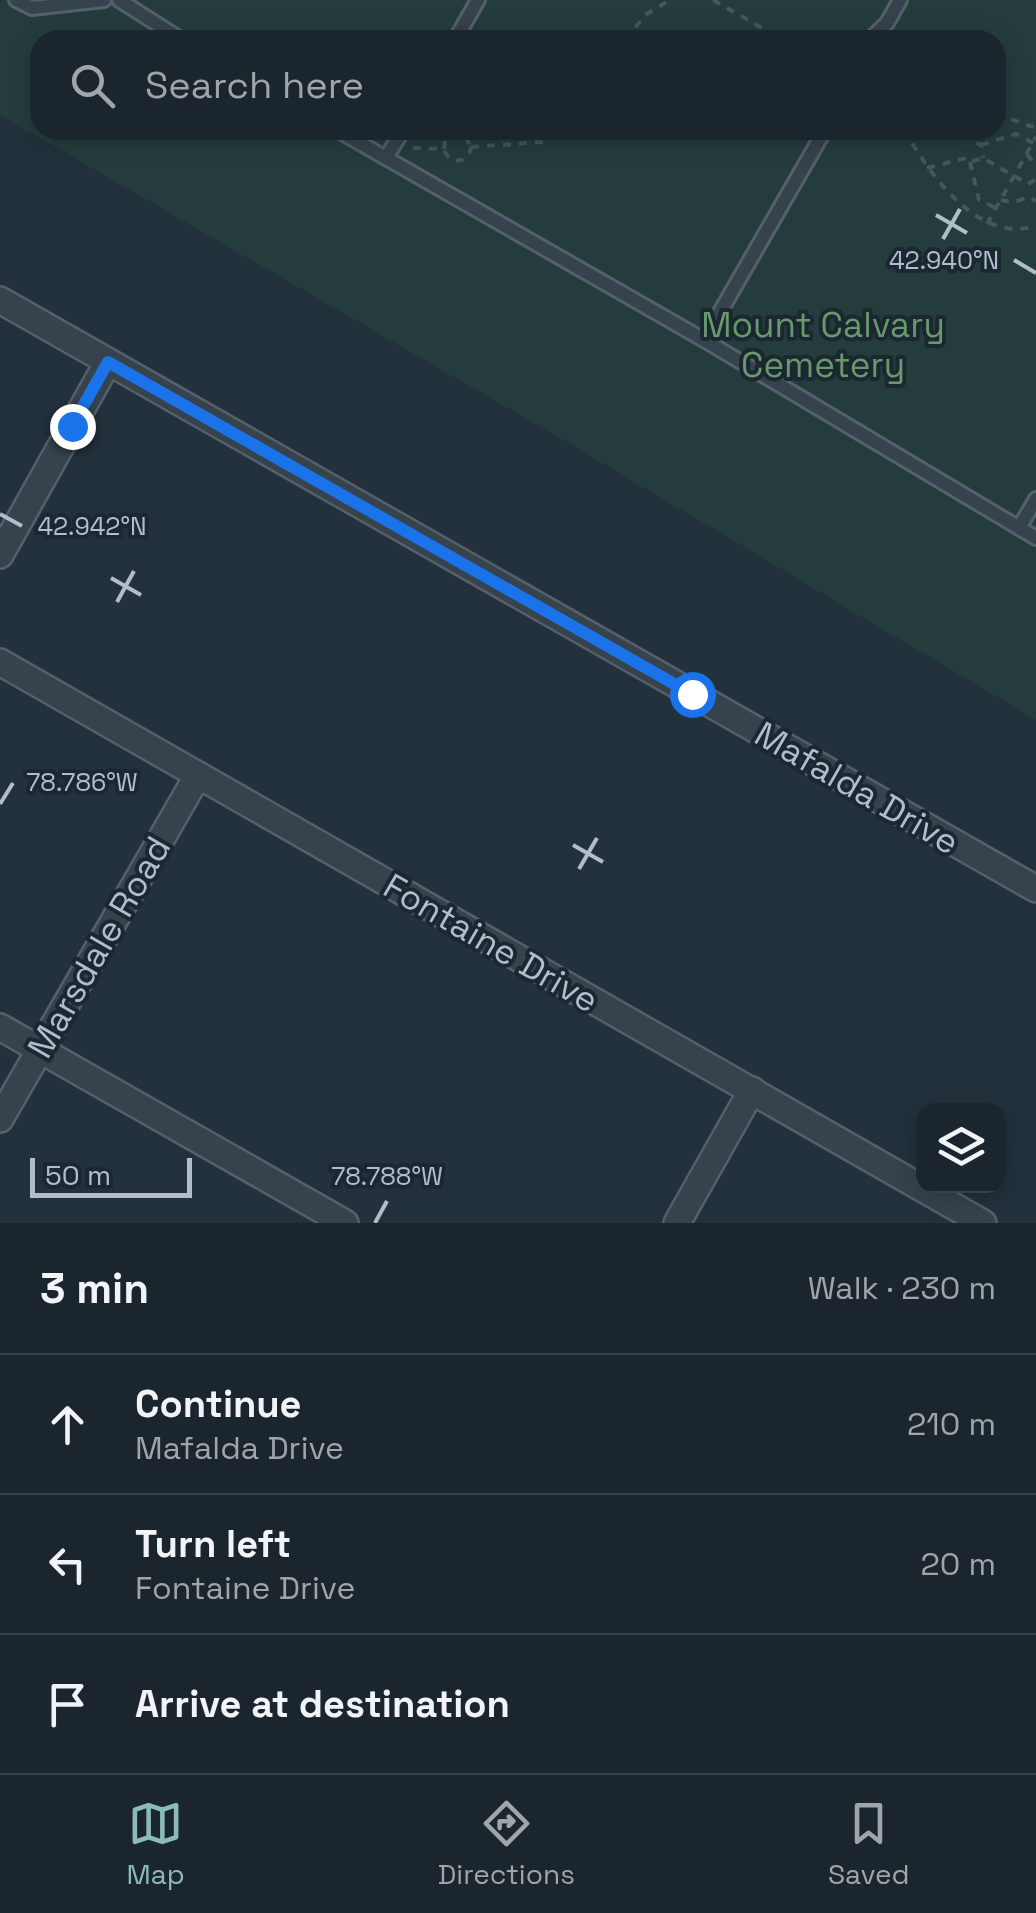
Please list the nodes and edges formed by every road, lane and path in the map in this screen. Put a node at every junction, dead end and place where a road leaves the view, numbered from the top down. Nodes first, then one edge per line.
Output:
1 (16, 0) edge
2 (104, 0) edge
3 (119, 0) edge
4 (478, 0) edge
5 (668, 0) edge
6 (713, 0) edge
7 (900, 0) edge
8 (887, 23) junction
9 (166, 30) edge
10 (461, 30) edge
11 (634, 30) edge
12 (766, 30) edge
13 (880, 30) edge
14 (886, 30) edge
15 (1006, 118) edge
16 (1036, 128) edge
17 (1036, 136) edge
18 (1006, 137) edge
19 (361, 140) edge
20 (397, 140) edge
21 (446, 140) edge
22 (468, 140) edge
23 (547, 140) edge
24 (822, 140) edge
25 (910, 140) edge
26 (972, 140) edge
27 (998, 140) edge
28 (1033, 143) junction
29 (981, 146) junction
30 (444, 148) junction
31 (472, 148) junction
32 (390, 153) junction
33 (1026, 154) junction
34 (983, 158) junction
35 (970, 162) junction
36 (1036, 166) edge
37 (927, 168) junction
38 (1014, 176) junction
39 (1036, 179) edge
40 (1028, 184) junction
41 (1028, 197) junction
42 (1002, 200) junction
43 (1036, 201) edge
44 (996, 208) junction
45 (988, 224) junction
46 (1036, 226) edge
47 (0, 300) edge
48 (704, 340) junction
49 (108, 362) junction
50 (1036, 499) edge
51 (1019, 528) junction
52 (1036, 538) edge
53 (0, 555) edge
54 (0, 662) edge
55 (198, 775) junction
56 (1036, 889) edge
57 (0, 1027) edge
58 (40, 1050) junction
59 (752, 1090) junction
60 (0, 1119) edge
61 (338, 1221) edge
62 (677, 1223) edge
63 (983, 1223) edge

1 - 2 lane
3 - 9 lane
4 - 10 lane
5 - 11 path
6 - 12 path
7 - 8 lane
8 - 13 lane
8 - 14 lane
15 - 16 path
17 - 28 path
18 - 28 path
19 - 32 lane
20 - 32 lane
21 - 30 path
22 - 31 path
23 - 31 path
24 - 48 lane
25 - 37 path
26 - 29 path
27 - 29 path
28 - 33 path
29 - 34 path
30 - 31 path
30 - 32 path
32 - 48 lane
33 - 36 path
33 - 38 path
34 - 35 path
34 - 38 path
35 - 37 path
35 - 44 path
37 - 45 path
38 - 40 path
38 - 42 path
39 - 40 path
40 - 41 path
41 - 42 path
41 - 43 path
42 - 44 path
44 - 45 path
45 - 46 path
47 - 49 street, Mafalda Drive
48 - 51 lane
49 - 53 street
49 - 56 street, Mafalda Drive
50 - 51 lane
51 - 52 lane
54 - 55 street, Fontaine Drive
55 - 58 street, Marsdale Road
55 - 59 street, Fontaine Drive
57 - 58 street
58 - 60 street, Marsdale Road
58 - 61 street
59 - 62 street
59 - 63 street, Fontaine Drive

